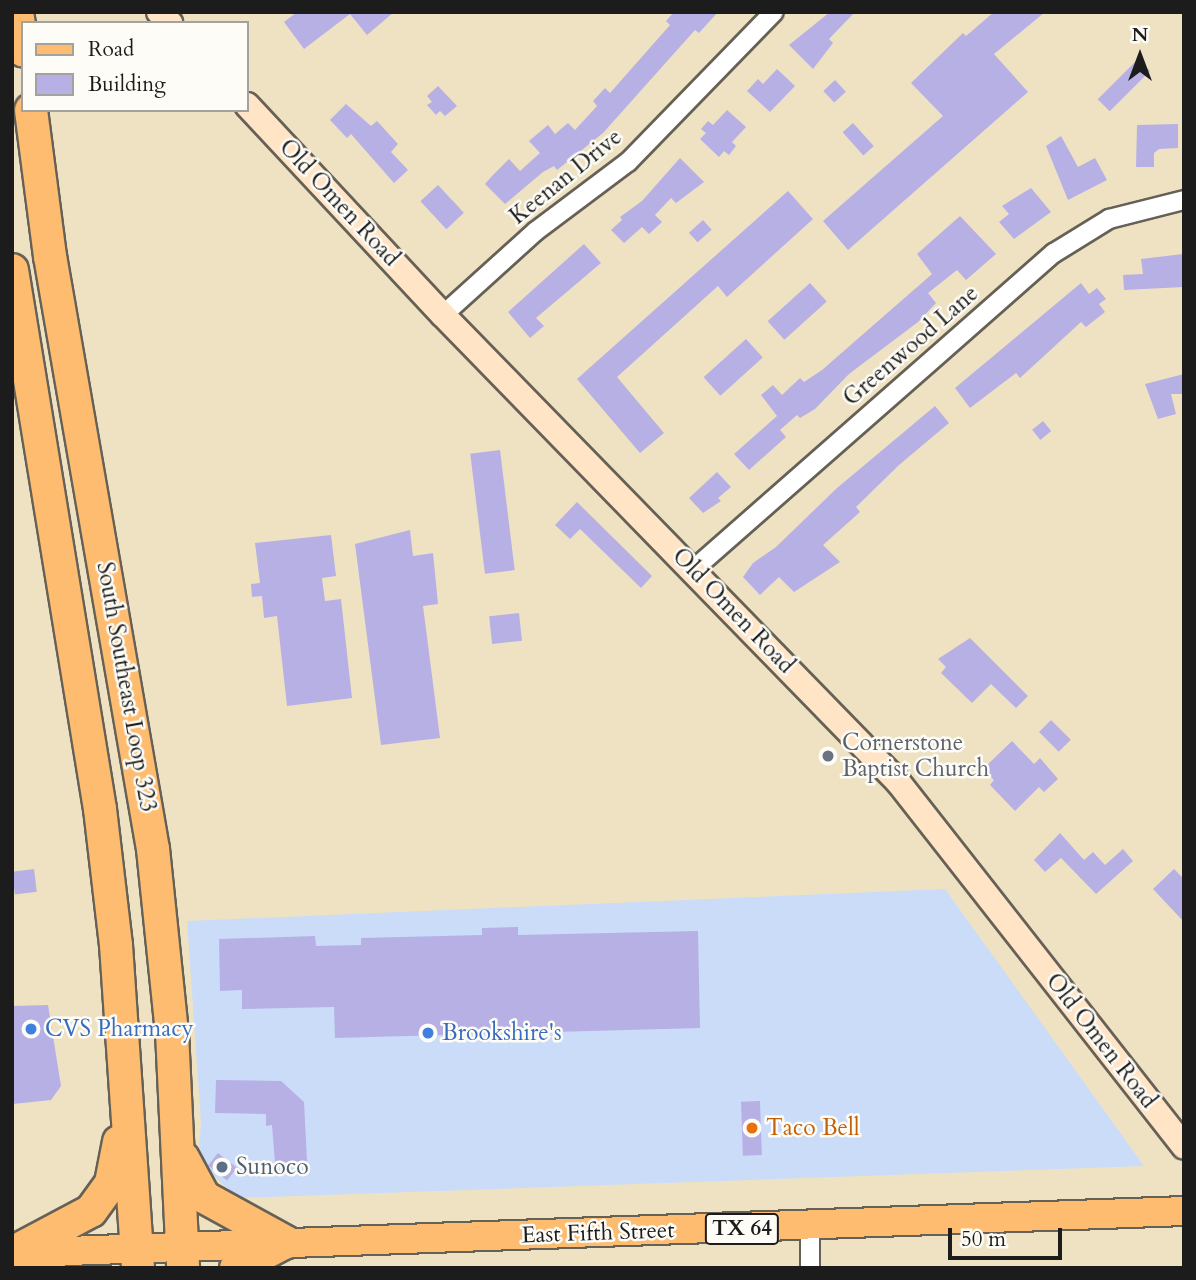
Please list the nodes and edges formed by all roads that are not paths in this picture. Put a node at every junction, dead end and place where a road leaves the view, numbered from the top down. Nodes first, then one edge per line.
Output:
1 (17, 12) edge
2 (774, 12) edge
3 (21, 38) edge
4 (248, 106) edge
5 (31, 112) edge
6 (1184, 200) edge
7 (12, 270) edge
8 (443, 315) junction
9 (99, 530) junction
10 (57, 537) junction
11 (694, 569) junction
12 (127, 1096) junction
13 (178, 1136) junction
14 (1184, 1147) edge
15 (1184, 1211) edge
16 (810, 1226) junction
17 (286, 1242) junction
18 (12, 1254) edge
19 (182, 1257) edge
20 (137, 1258) edge
21 (49, 1268) edge
22 (236, 1268) edge
23 (810, 1268) edge

1 - 3 highway
2 - 8 street, Keenan Drive
4 - 8 street, Old Omen Road
5 - 9 highway, South Southeast Loop 323
6 - 11 street, Greenwood Lane
7 - 10 highway, South Southeast Loop 323
8 - 11 street, Old Omen Road
9 - 10 highway
9 - 13 highway, South Southeast Loop 323
10 - 12 highway, South Southeast Loop 323
11 - 14 street, Old Omen Road
12 - 18 highway
12 - 20 highway, South Southeast Loop 323
13 - 17 highway
13 - 19 highway, South Southeast Loop 323
15 - 16 main road, East Fifth Street / TX 64
16 - 17 main road, East Fifth Street / TX 64
16 - 23 street
17 - 19 main road, East Fifth Street / TX 64
17 - 22 highway
18 - 20 main road, East Fifth Street / TX 64
18 - 21 highway
19 - 20 main road, East Fifth Street / TX 64

